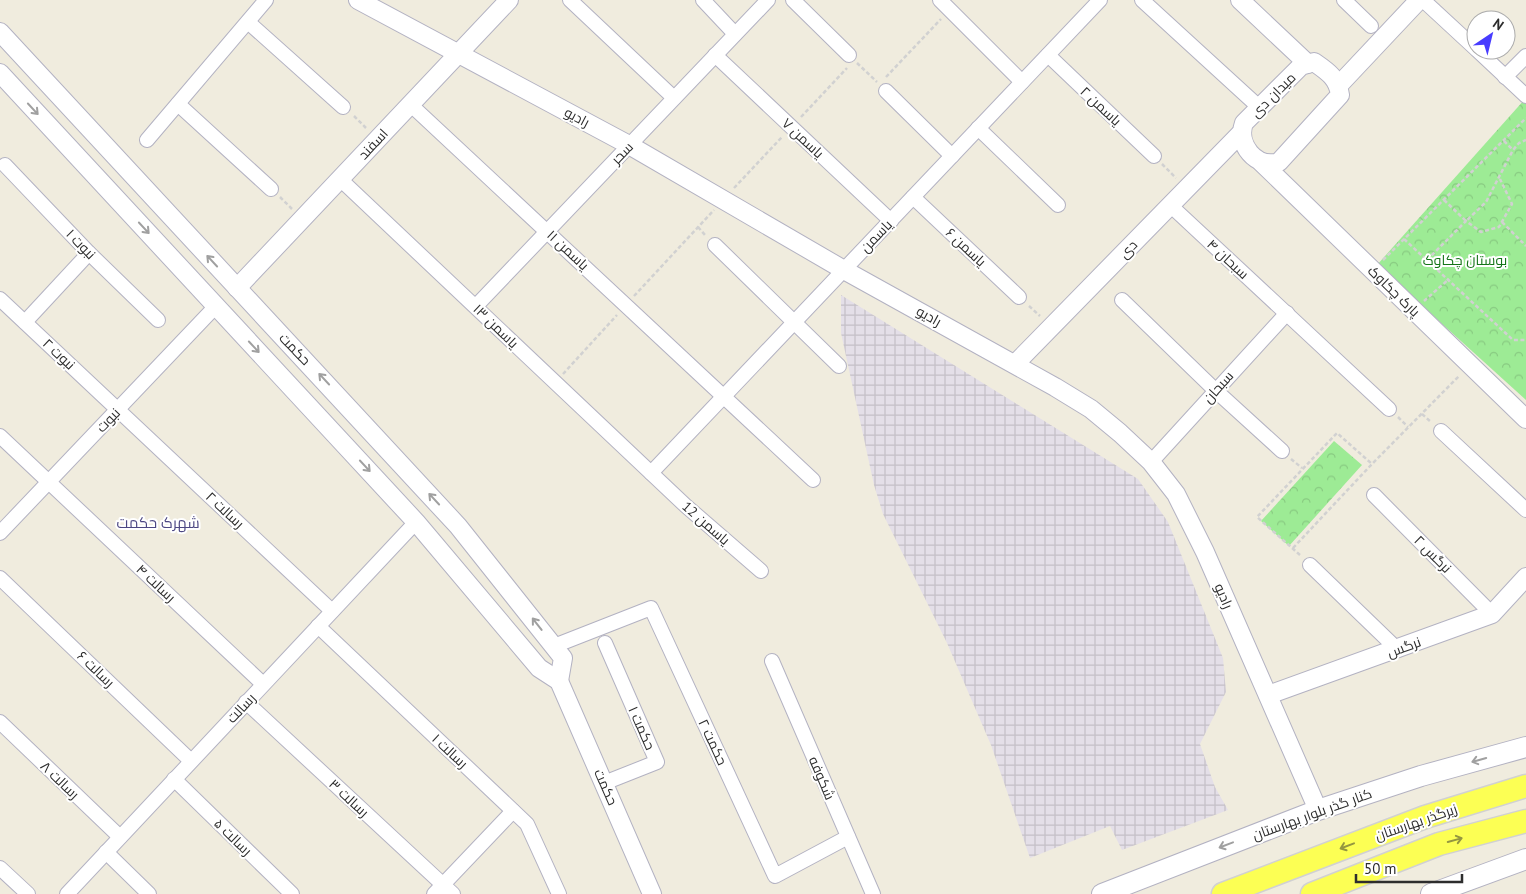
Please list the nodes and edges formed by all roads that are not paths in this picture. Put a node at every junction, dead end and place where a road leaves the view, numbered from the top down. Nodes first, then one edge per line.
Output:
1 (266, 0) edge
2 (358, 0) edge
3 (510, 0) edge
4 (570, 0) edge
5 (703, 0) edge
6 (768, 0) edge
7 (793, 0) edge
8 (1142, 0) edge
9 (1240, 0) edge
10 (1344, 0) edge
11 (1419, 0) edge
12 (1423, 0) edge
13 (1093, 2) edge
14 (944, 5) edge
15 (248, 22) junction
16 (1371, 26) dead end
17 (0, 32) edge
18 (735, 34) junction
19 (1466, 41) edge
20 (459, 53) junction
21 (715, 55) junction
22 (1048, 55) junction
23 (1526, 56) edge
24 (852, 58) road end
25 (1487, 60) edge
26 (1308, 64) junction
27 (0, 73) edge
28 (1505, 77) junction
29 (1022, 82) junction
30 (1339, 85) junction
31 (882, 88) road end
32 (1526, 96) edge
33 (674, 98) junction
34 (178, 104) junction
35 (411, 105) junction
36 (343, 107) road end
37 (1260, 108) junction
38 (978, 128) junction
39 (1241, 133) junction
40 (97, 137) junction
41 (147, 140) dead end
42 (630, 145) junction
43 (73, 152) junction
44 (952, 156) junction
45 (1154, 156) road end
46 (1261, 162) junction
47 (5, 165) dead end
48 (340, 179) junction
49 (272, 189) road end
50 (913, 197) junction
51 (1058, 205) dead end
52 (1170, 205) junction
53 (891, 221) junction
54 (547, 231) junction
55 (715, 245) dead end
56 (89, 253) junction
57 (844, 270) junction
58 (237, 288) junction
59 (1019, 297) road end
60 (0, 299) edge
61 (1122, 300) dead end
62 (216, 306) junction
63 (476, 306) junction
64 (1287, 313) junction
65 (158, 320) dead end
66 (25, 322) junction
67 (794, 322) junction
68 (1015, 364) junction
69 (839, 366) dead end
70 (1215, 390) junction
71 (725, 396) junction
72 (118, 409) junction
73 (1389, 409) dead end
74 (1526, 419) edge
75 (1441, 431) dead end
76 (0, 436) edge
77 (1282, 451) dead end
78 (1151, 462) junction
79 (651, 473) junction
80 (813, 480) dead end
81 (49, 482) junction
82 (1374, 495) dead end
83 (1526, 510) edge
84 (416, 522) junction
85 (0, 533) edge
86 (1310, 565) dead end
87 (761, 571) dead end
88 (1526, 577) edge
89 (0, 578) edge
90 (332, 611) junction
91 (1492, 614) junction
92 (318, 626) junction
93 (605, 643) dead end
94 (554, 646) junction
95 (1398, 650) junction
96 (772, 661) dead end
97 (559, 681) junction
98 (263, 684) junction
99 (1268, 695) junction
100 (246, 702) junction
101 (0, 722) edge
102 (1526, 747) edge
103 (192, 761) junction
104 (174, 779) junction
105 (604, 783) junction
106 (1526, 786) edge
107 (1318, 810) junction
108 (513, 811) junction
109 (1526, 821) edge
110 (120, 837) junction
111 (848, 837) junction
112 (106, 852) junction
113 (1526, 860) edge
114 (0, 868) edge
115 (443, 891) edge
116 (28, 894) edge
117 (66, 894) edge
118 (149, 894) edge
119 (292, 894) edge
120 (559, 894) edge
121 (652, 894) edge
122 (873, 894) edge
123 (1102, 894) edge
124 (1222, 894) edge
125 (1312, 894) edge
126 (1431, 894) edge

1 - 15 street
2 - 20 street, رادیو
3 - 20 street, اسفند
4 - 33 street
5 - 18 street
6 - 18 street, سحر
7 - 24 street
8 - 37 street
9 - 26 street
10 - 16 street
11 - 30 street
12 - 19 street
13 - 22 street, یاسمن
14 - 29 street
15 - 34 street
15 - 36 street
17 - 40 street, حکمت
18 - 21 street, سحر
20 - 35 street, اسفند
20 - 42 street, رادیو
21 - 33 street, سحر
21 - 53 street, یاسمن ۷
22 - 29 street, یاسمن
22 - 45 street, یاسمن ۲
23 - 28 street
25 - 28 street
26 - 30 street, میدان دی
26 - 37 street, میدان دی
27 -> 43 street, حکمت
28 - 32 street
29 - 38 street, یاسمن
30 - 46 street
31 - 44 street
33 - 42 street, سحر
34 - 41 street
34 - 49 street
35 - 48 street, اسفند
35 - 54 street, یاسمن ۱۱
37 - 39 street, میدان دی
38 - 44 street, یاسمن
38 - 51 street
39 - 46 street
39 - 52 street, دی
40 - 43 street
58 -> 40 street, حکمت
42 - 54 street, سحر
42 - 57 street, رادیو
43 -> 62 street, حکمت
44 - 50 street, یاسمن
46 - 74 street, پارک چکاوک
47 - 56 street, نبوت ۱
48 - 58 street, اسفند
48 - 63 street, یاسمن ۱۳
50 - 53 street, یاسمن
50 - 59 street, یاسمن ۶
52 - 64 street, سبحان ۴
52 - 68 street, دی
53 - 57 street, یاسمن
54 - 63 street, سحر
54 - 71 street, یاسمن ۱۱
55 - 67 street
56 - 65 street, نبوت ۱
56 - 66 street
57 - 67 street, یاسمن
57 - 68 street, رادیو
94 -> 58 street, حکمت
60 - 66 street, نبوت ۲
61 - 70 street
62 - 72 street, نبوت
62 -> 84 street, حکمت
63 - 79 street, یاسمن ۱۳
64 - 70 street, سبحان
64 - 73 street, سبحان ۴
66 - 72 street, نبوت ۲
67 - 69 street
67 - 71 street, یاسمن
68 - 78 street, رادیو
70 - 77 street
70 - 78 street, سبحان
71 - 79 street, یاسمن
71 - 80 street, یاسمن ۱۱
72 - 81 street, نبوت
72 - 90 street, رسالت ۲
75 - 83 street
76 - 81 street, رسالت ۴
78 - 99 street, رادیو
79 - 87 street, یاسمن 12
81 - 85 street, نبوت
81 - 98 street, رسالت ۴
82 - 91 street, نرگس ۲
84 - 90 street, رسالت
84 - 97 street, حکمت
86 - 95 street
88 - 91 street, نرگس
89 - 103 street, رسالت ۶
90 - 92 street, رسالت
91 - 95 street, نرگس
92 - 98 street, رسالت
92 - 108 street, رسالت ۱
93 - 105 street, حکمت ۱
94 - 97 street, حکمت
94 - 111 street, حکمت ۲
95 - 99 street, نرگس
96 - 111 street, شکوفه
97 - 105 street, حکمت
98 - 100 street, رسالت
99 - 107 street, رادیو
100 - 103 street, رسالت
100 - 115 street, رسالت ۳
101 - 110 street, رسالت ۸
102 -> 107 main road, کنار گذر بلوار بهارستان
103 - 104 street, رسالت
104 - 110 street, رسالت
104 - 119 street, رسالت ۵
105 - 121 street, حکمت
106 -> 124 main road, زیرگذر بهارستان
107 -> 123 main road, کنار گذر بلوار بهارستان
108 - 115 street
108 - 120 street, رسالت ۱
125 -> 109 main road, زیرگذر بهارستان
110 - 112 street, رسالت
111 - 122 street, شکوفه
112 - 117 street, رسالت
112 - 118 street
113 - 126 main road
114 - 116 street

